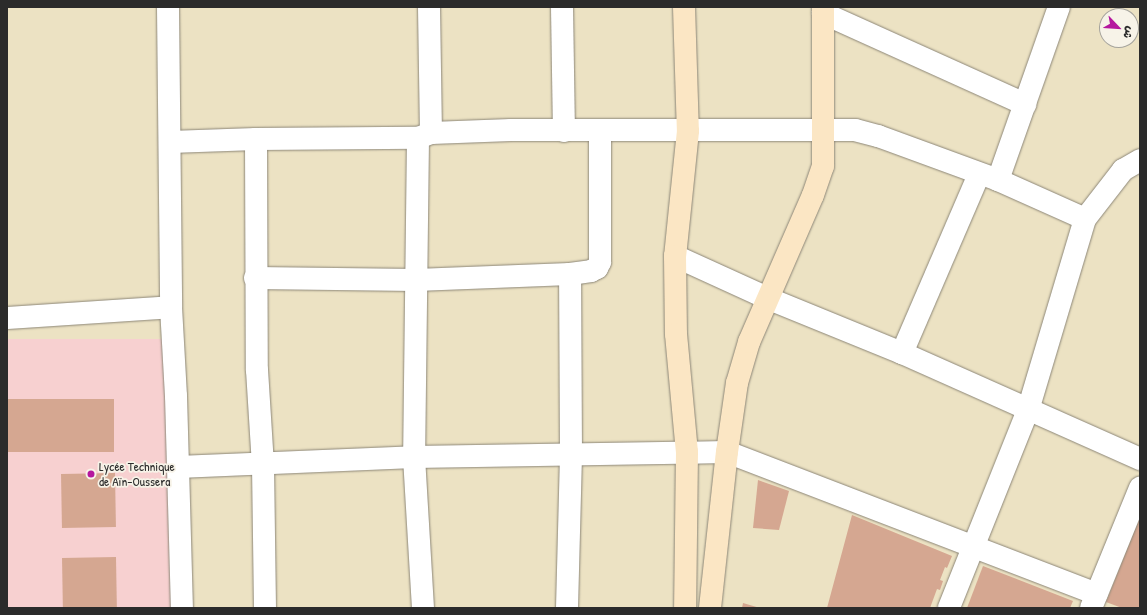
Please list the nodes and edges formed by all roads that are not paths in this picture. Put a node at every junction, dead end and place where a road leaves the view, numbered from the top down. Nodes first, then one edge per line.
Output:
1 (168, 7) edge
2 (429, 7) edge
3 (562, 7) edge
4 (684, 7) edge
5 (1059, 7) edge
6 (823, 10) edge
7 (1025, 104) junction
8 (564, 130) junction
9 (600, 130) junction
10 (824, 130) junction
11 (688, 131) junction
12 (425, 135) junction
13 (256, 139) junction
14 (170, 142) junction
15 (1140, 160) edge
16 (988, 177) junction
17 (1085, 219) junction
18 (675, 256) junction
19 (570, 274) junction
20 (255, 278) junction
21 (416, 280) junction
22 (767, 298) junction
23 (171, 307) junction
24 (7, 318) edge
25 (902, 353) junction
26 (1028, 410) junction
27 (687, 452) junction
28 (727, 452) junction
29 (571, 454) junction
30 (414, 457) junction
31 (1140, 459) edge
32 (263, 465) junction
33 (178, 467) junction
34 (1140, 488) edge
35 (973, 545) junction
36 (1094, 601) edge
37 (182, 608) edge
38 (265, 608) edge
39 (423, 608) edge
40 (567, 608) edge
41 (685, 608) edge
42 (710, 608) edge
43 (949, 608) edge

1 - 14 street
2 - 12 street
3 - 8 street
4 - 11 street
5 - 7 street
6 - 7 street
6 - 10 street
7 - 16 street
8 - 9 street
8 - 12 street
9 - 11 street
9 - 19 street
10 - 11 street
10 - 16 street
10 - 22 street
11 - 18 street
12 - 13 street
12 - 21 street
13 - 14 street
13 - 20 street
14 - 23 street
15 - 17 street
16 - 17 street
16 - 25 street
17 - 26 street
18 - 22 street
18 - 27 street
19 - 21 street
19 - 29 street
20 - 21 street
20 - 32 street
21 - 30 street
22 - 25 street
22 - 28 street
23 - 24 street
23 - 33 street
25 - 26 street
26 - 31 street
26 - 35 street
27 - 28 street
27 - 29 street
27 - 41 street
28 - 35 street
28 - 42 street
29 - 30 street
29 - 40 street
30 - 32 street
30 - 39 street
32 - 33 street
32 - 38 street
33 - 37 street
34 - 36 street
35 - 36 street
35 - 43 street

